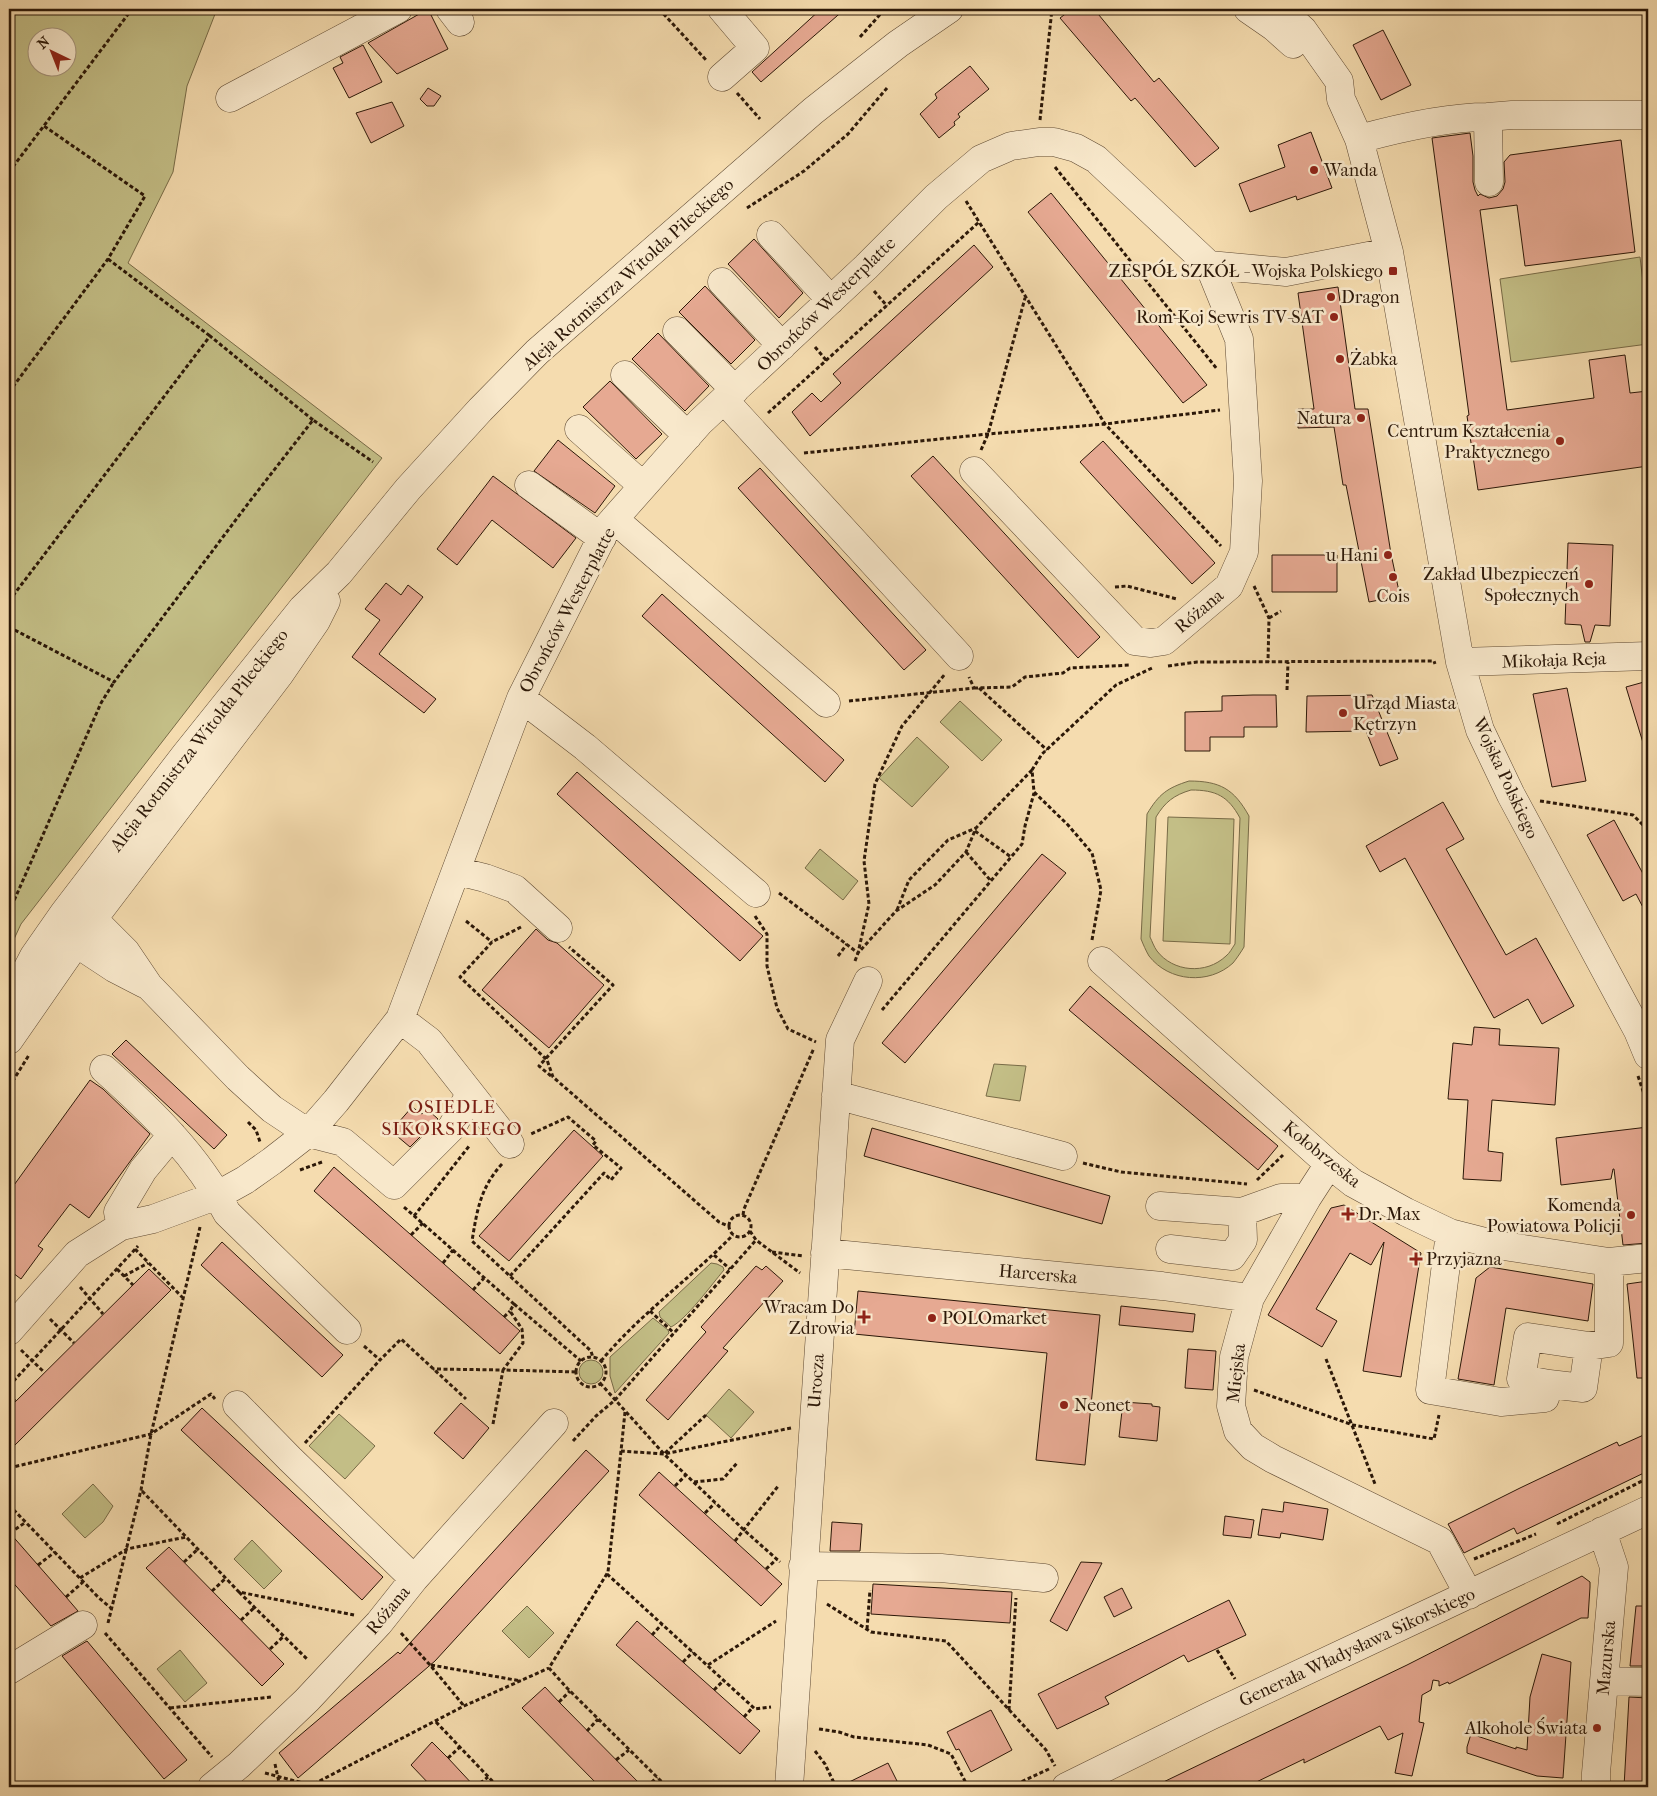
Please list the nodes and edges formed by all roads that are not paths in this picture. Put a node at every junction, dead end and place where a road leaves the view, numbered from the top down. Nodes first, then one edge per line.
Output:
1 (398, 9) edge
2 (722, 9) edge
3 (949, 9) edge
4 (1248, 9) edge
5 (1280, 9) edge
6 (722, 77) dead end
7 (230, 98) dead end
8 (1341, 99) junction
9 (1648, 115) edge
10 (1488, 117) junction
11 (1359, 139) junction
12 (1489, 182) dead end
13 (770, 235) dead end
14 (1390, 252) junction
15 (1208, 265) junction
16 (722, 282) dead end
17 (831, 300) junction
18 (677, 331) dead end
19 (782, 346) junction
20 (625, 375) dead end
21 (729, 395) junction
22 (579, 429) dead end
23 (688, 436) junction
24 (974, 471) dead end
25 (529, 485) dead end
26 (643, 486) junction
27 (608, 528) junction
28 (339, 572) junction
29 (959, 656) road end
30 (1648, 656) edge
31 (1447, 662) junction
32 (521, 698) junction
33 (826, 703) road end
34 (457, 871) junction
35 (758, 901) road end
36 (64, 913) junction
37 (93, 919) junction
38 (558, 928) road end
39 (76, 943) junction
40 (1102, 961) road end
41 (868, 981) dead end
42 (149, 986) junction
43 (9, 1004) edge
44 (400, 1019) junction
45 (9, 1040) edge
46 (1648, 1055) edge
47 (104, 1069) dead end
48 (470, 1094) junction
49 (836, 1095) junction
50 (308, 1133) junction
51 (172, 1135) junction
52 (510, 1144) road end
53 (1069, 1158) road end
54 (1329, 1164) junction
55 (218, 1195) junction
56 (1307, 1198) junction
57 (1160, 1206) dead end
58 (1242, 1212) junction
59 (1450, 1233) junction
60 (132, 1234) junction
61 (1170, 1249) dead end
62 (817, 1255) junction
63 (1648, 1258) edge
64 (1609, 1262) junction
65 (1250, 1298) junction
66 (347, 1330) road end
67 (9, 1331) edge
68 (1589, 1346) junction
69 (1549, 1384) junction
70 (227, 1403) road end
71 (554, 1423) dead end
72 (1648, 1510) edge
73 (1602, 1531) junction
74 (793, 1565) junction
75 (1044, 1578) dead end
76 (414, 1579) junction
77 (1469, 1595) junction
78 (84, 1626) dead end
79 (9, 1670) edge
80 (1604, 1681) junction
81 (1648, 1682) edge
82 (215, 1775) edge
83 (1061, 1777) edge
84 (1095, 1781) edge
85 (789, 1787) edge
86 (1596, 1787) edge

1 - 7 street
2 - 6 street
3 - 28 street, Aleja Rotmistrza Witolda Pileckiego
4 - 8 street, Wojska Polskiego
5 - 8 street, Wojska Polskiego
8 - 11 street, Wojska Polskiego
9 - 10 street
10 - 11 street
10 - 12 street
11 - 14 street, Wojska Polskiego
13 - 17 street
14 - 15 street
14 - 31 street, Wojska Polskiego
15 - 17 street, Obrońców Westerplatte
15 - 24 street, Różana
16 - 19 street
17 - 19 street, Obrońców Westerplatte
18 - 21 street
19 - 21 street, Obrońców Westerplatte
20 - 23 street
21 - 23 street, Obrońców Westerplatte
21 - 29 street
22 - 26 street
23 - 26 street, Obrońców Westerplatte
25 - 27 street
26 - 27 street, Obrońców Westerplatte
27 - 32 street, Obrońców Westerplatte
27 - 33 street
28 - 36 street, Aleja Rotmistrza Witolda Pileckiego
28 - 37 street, Aleja Rotmistrza Witolda Pileckiego
30 - 31 street, Mikołaja Reja
31 - 46 street, Wojska Polskiego
32 - 34 street, Obrońców Westerplatte
32 - 35 street
34 - 38 street
34 - 44 street, Obrońców Westerplatte
36 - 37 street
36 - 39 street
36 - 43 street, Aleja Rotmistrza Witolda Pileckiego
37 - 39 street, Aleja Rotmistrza Witolda Pileckiego
37 - 42 street
39 - 42 street
39 - 45 street, Aleja Rotmistrza Witolda Pileckiego
40 - 54 street, Kołobrzeska
41 - 49 street, Urocza
42 - 50 street
44 - 48 street
44 - 50 street, Obrońców Westerplatte
47 - 51 street
48 - 50 street
48 - 52 street
49 - 53 street
49 - 62 street, Urocza
50 - 55 street, Obrońców Westerplatte
51 - 55 street
51 - 60 street
54 - 56 street, Miejska
54 - 59 street, Kołobrzeska
55 - 60 street, Obrońców Westerplatte
55 - 66 street
56 - 58 street
56 - 65 street, Miejska
57 - 58 street
58 - 61 street
59 - 64 street, Kołobrzeska
59 - 69 street
60 - 67 street, Obrońców Westerplatte
62 - 65 street, Harcerska
62 - 74 street, Urocza
63 - 64 street, Kołobrzeska
64 - 68 street
65 - 77 street, Miejska
68 - 69 street
68 - 69 street
70 - 76 street
71 - 76 street, Różana
72 - 73 street, Generała Władysława Sikorskiego
73 - 77 street, Generała Władysława Sikorskiego
73 - 80 street, Mazurska
74 - 75 street
74 - 85 street, Urocza
76 - 82 street, Różana
77 - 84 street, Generała Władysława Sikorskiego
78 - 79 street
80 - 81 street
80 - 86 street, Mazurska
83 - 84 street, Generała Władysława Sikorskiego

